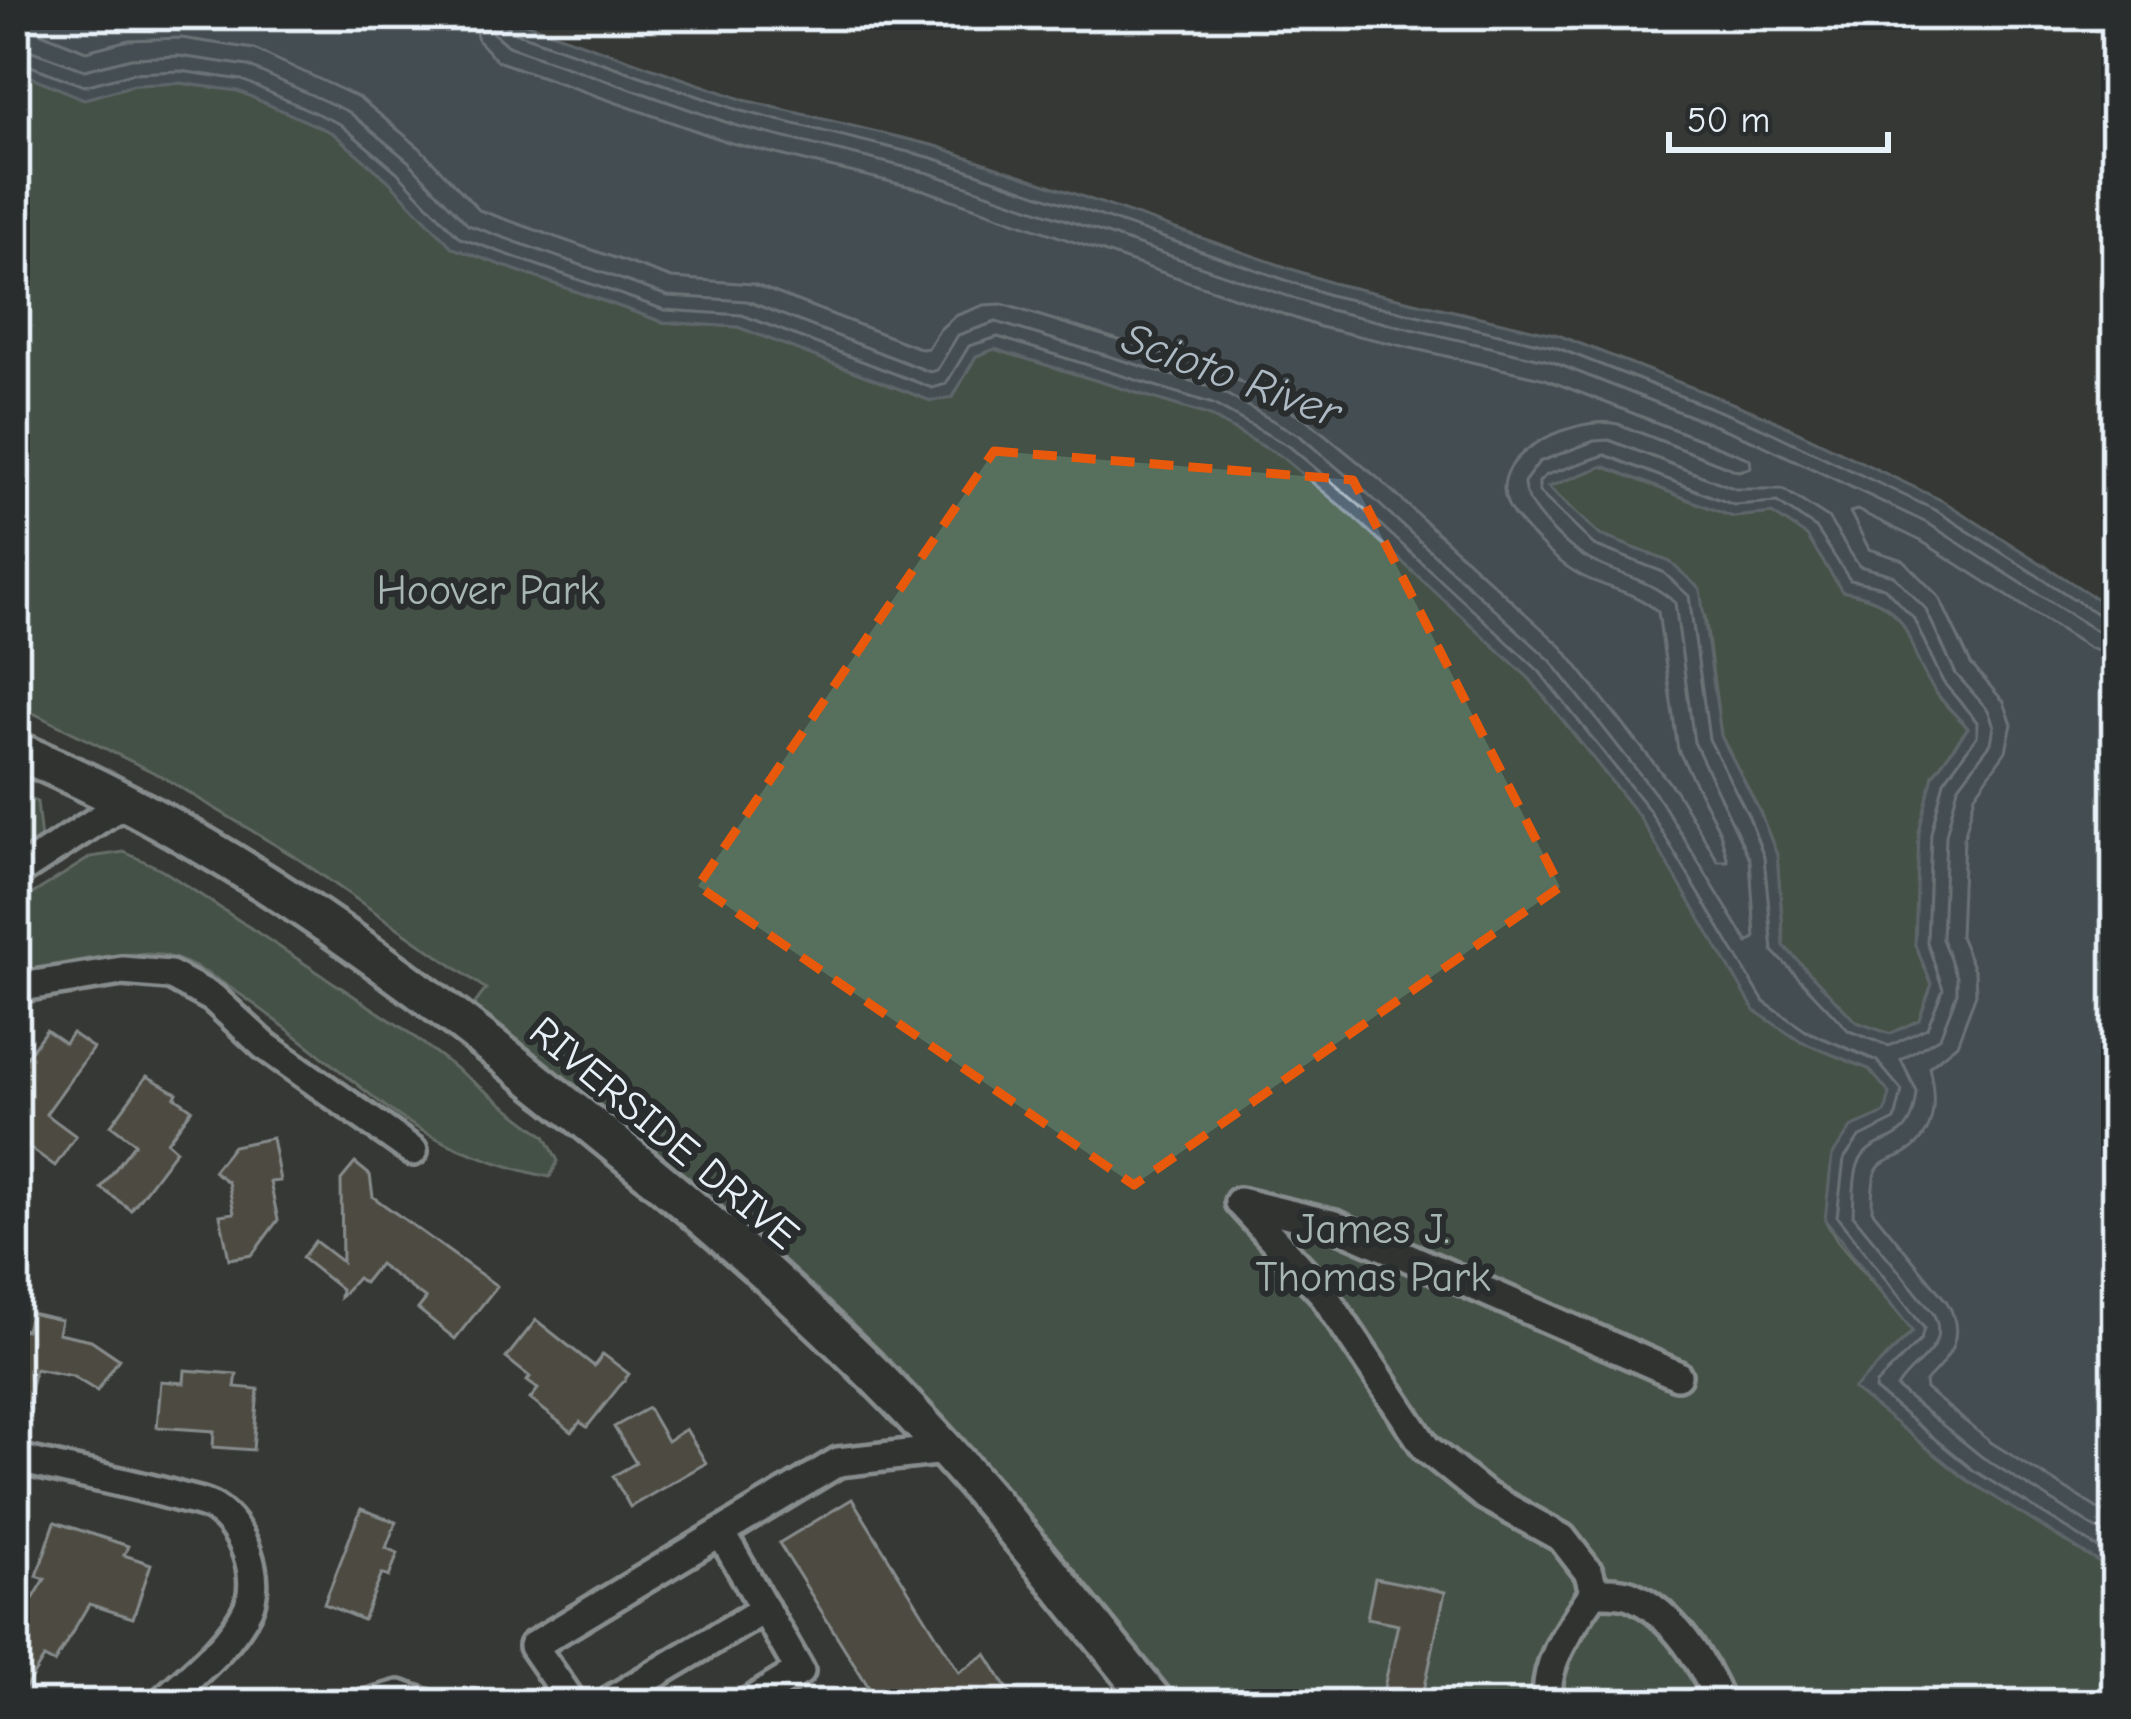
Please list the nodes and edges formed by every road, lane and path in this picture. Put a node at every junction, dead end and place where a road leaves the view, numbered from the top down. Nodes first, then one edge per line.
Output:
1 (15, 750) edge
2 (124, 803) junction
3 (15, 874) edge
4 (15, 988) edge
5 (413, 1151) dead end
6 (1677, 1375) dead end
7 (945, 1450) junction
8 (15, 1458) edge
9 (721, 1533) junction
10 (1594, 1592) junction
11 (765, 1610) junction
12 (160, 1704) edge
13 (368, 1704) edge
14 (425, 1704) edge
15 (573, 1704) edge
16 (605, 1704) edge
17 (746, 1704) edge
18 (1156, 1704) edge
19 (1549, 1704) edge
20 (1721, 1704) edge

1 - 2 main road, RIVERSIDE DRIVE
2 - 3 street
2 - 7 main road, RIVERSIDE DRIVE
4 - 5 street
6 - 10 street
7 - 9 street
7 - 18 main road, RIVERSIDE DRIVE
8 - 12 street
9 - 11 street
9 - 15 street
10 - 19 street
10 - 20 street
11 - 16 street
11 - 17 street
13 - 14 street

